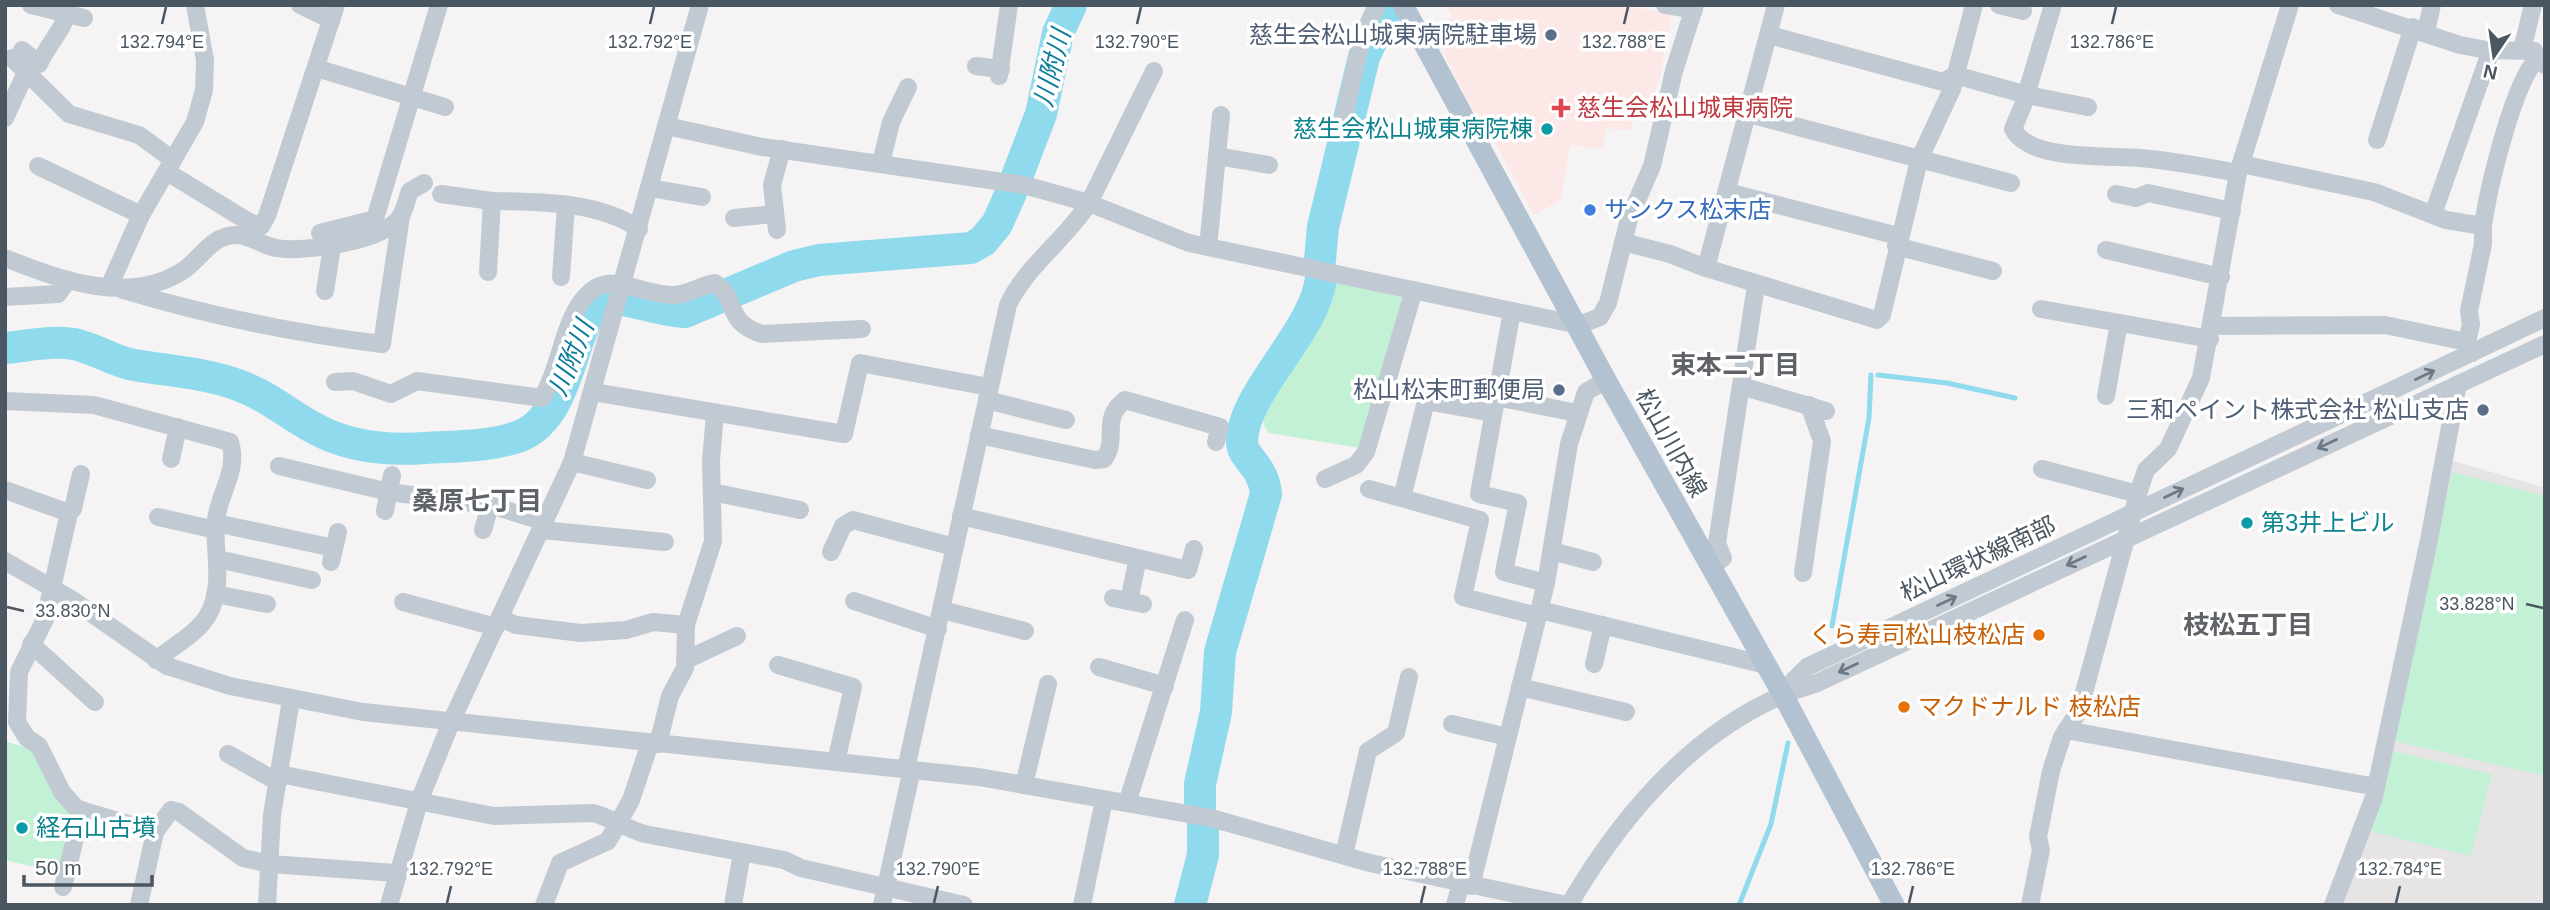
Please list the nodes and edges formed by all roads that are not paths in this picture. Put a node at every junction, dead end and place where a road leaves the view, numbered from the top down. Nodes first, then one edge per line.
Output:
1 (31, 5) edge
2 (195, 5) edge
3 (300, 5) edge
4 (439, 5) edge
5 (700, 5) edge
6 (1009, 5) edge
7 (1377, 5) edge
8 (1403, 5) edge
9 (1665, 5) edge
10 (1776, 5) edge
11 (1999, 5) edge
12 (2053, 5) edge
13 (2290, 5) edge
14 (2338, 5) edge
15 (2432, 5) edge
16 (2533, 5) edge
17 (1969, 6) edge
18 (1695, 8) edge
19 (2023, 11) dead end
20 (334, 13) edge
21 (2420, 29) junction
22 (1769, 35) junction
23 (2491, 50) junction
24 (2535, 58) edge
25 (976, 66) dead end
26 (316, 68) junction
27 (1154, 71) dead end
28 (26, 72) junction
29 (1955, 75) junction
30 (908, 87) dead end
31 (2027, 95) junction
32 (410, 96) junction
33 (445, 107) dead end
34 (2088, 107) dead end
35 (1749, 114) junction
36 (1221, 115) dead end
37 (5, 118) edge
38 (1342, 125) dead end
39 (667, 126) junction
40 (2377, 140) dead end
41 (782, 149) junction
42 (1217, 156) junction
43 (1919, 160) junction
44 (881, 163) junction
45 (1269, 165) dead end
46 (38, 166) dead end
47 (170, 166) junction
48 (2240, 169) junction
49 (424, 183) dead end
50 (2011, 183) dead end
51 (650, 188) junction
52 (1728, 192) junction
53 (441, 194) dead end
54 (2116, 194) dead end
55 (702, 197) dead end
56 (492, 201) junction
57 (1088, 203) junction
58 (566, 205) junction
59 (2232, 211) junction
60 (2433, 214) junction
61 (141, 215) junction
62 (401, 216) junction
63 (734, 218) dead end
64 (2483, 226) junction
65 (639, 229) junction
66 (326, 240) junction
67 (1897, 241) junction
68 (1623, 242) junction
69 (1208, 247) junction
70 (2120, 247) dead end
71 (5, 258) edge
72 (1706, 268) junction
73 (1993, 271) dead end
74 (488, 272) dead end
75 (2221, 276) junction
76 (561, 277) dead end
77 (68, 280) junction
78 (624, 282) junction
79 (1756, 285) junction
80 (116, 288) junction
81 (1414, 290) junction
82 (326, 291) dead end
83 (5, 297) edge
84 (2041, 309) dead end
85 (1512, 311) junction
86 (2545, 318) edge
87 (2119, 323) junction
88 (1578, 325) junction
89 (862, 329) dead end
90 (2211, 333) junction
91 (2545, 344) edge
92 (2469, 347) junction
93 (1606, 380) junction
94 (335, 382) dead end
95 (2458, 384) junction
96 (1741, 386) junction
97 (593, 392) junction
98 (988, 393) junction
99 (2106, 396) dead end
100 (5, 401) edge
101 (1495, 405) junction
102 (715, 413) junction
103 (1577, 413) junction
104 (1066, 420) dead end
105 (178, 427) junction
106 (979, 435) junction
107 (1216, 442) dead end
108 (172, 459) dead end
109 (572, 462) junction
110 (279, 467) dead end
111 (2042, 469) dead end
112 (80, 474) dead end
113 (1325, 479) dead end
114 (647, 480) dead end
115 (391, 483) junction
116 (1368, 489) dead end
117 (5, 490) edge
118 (712, 492) junction
119 (2138, 494) junction
120 (1402, 498) junction
121 (490, 505) junction
122 (800, 510) dead end
123 (385, 511) dead end
124 (69, 513) junction
125 (2132, 513) junction
126 (961, 516) junction
127 (158, 517) dead end
128 (216, 526) junction
129 (543, 526) junction
130 (484, 530) dead end
131 (1056, 538) junction
132 (2124, 538) junction
133 (665, 542) dead end
134 (334, 547) dead end
135 (954, 547) junction
136 (1194, 549) dead end
137 (1552, 551) junction
138 (831, 552) dead end
139 (1052, 556) dead end
140 (1138, 558) junction
141 (218, 559) junction
142 (5, 561) edge
143 (1593, 562) dead end
144 (1710, 568) junction
145 (1803, 573) dead end
146 (312, 580) dead end
147 (1546, 583) junction
148 (53, 588) junction
149 (215, 594) junction
150 (854, 601) dead end
151 (1128, 601) dead end
152 (403, 602) dead end
153 (267, 604) dead end
154 (942, 610) junction
155 (1539, 613) junction
156 (1185, 620) dead end
157 (498, 623) junction
158 (686, 625) junction
159 (1603, 625) junction
160 (938, 629) junction
161 (1025, 631) dead end
162 (737, 636) dead end
163 (31, 644) junction
164 (156, 660) junction
165 (686, 660) junction
166 (1594, 664) dead end
167 (778, 665) dead end
168 (1766, 665) junction
169 (1099, 667) dead end
170 (1409, 677) dead end
171 (12, 678) edge
172 (1048, 684) dead end
173 (1165, 686) junction
174 (1520, 687) junction
175 (1782, 693) junction
176 (291, 699) junction
177 (95, 702) dead end
178 (1626, 712) dead end
179 (452, 720) junction
180 (1452, 724) dead end
181 (2066, 730) junction
182 (1508, 737) junction
183 (654, 743) junction
184 (228, 754) dead end
185 (836, 762) junction
186 (909, 769) junction
187 (279, 778) junction
188 (1024, 785) junction
189 (2376, 787) junction
190 (420, 799) junction
191 (1104, 800) junction
192 (1127, 803) junction
193 (82, 810) junction
194 (617, 824) junction
195 (155, 832) junction
196 (742, 853) junction
197 (1344, 855) junction
198 (270, 864) junction
199 (396, 873) junction
200 (1466, 885) junction
201 (63, 887) dead end
202 (883, 896) edge
203 (2034, 904) edge
204 (139, 905) edge
205 (267, 905) edge
206 (389, 905) edge
207 (544, 905) edge
208 (733, 905) edge
209 (964, 905) edge
210 (1082, 905) edge
211 (1455, 905) edge
212 (1568, 905) edge
213 (1894, 905) edge
214 (2333, 905) edge

1 - 28 street
2 - 47 street
3 - 20 street
4 - 32 street
5 - 39 street
6 - 25 street
7 - 38 street
8 - 88 main road, 松山川内線
9 - 18 street
10 - 22 street
11 - 19 street
12 - 31 street
13 - 48 street
14 - 21 street
15 - 21 street
16 - 24 street
17 - 29 street
18 - 68 street
20 - 26 street
21 - 23 street
21 - 40 street
22 - 29 street
22 - 35 street
23 - 24 street
23 - 60 street
24 - 64 street
26 - 32 street
26 - 47 street
27 - 57 street
28 - 37 street
28 - 47 street
29 - 31 street
29 - 43 street
30 - 44 street
31 - 34 street
31 - 48 street
32 - 33 street
32 - 66 street
35 - 43 street
35 - 52 street
36 - 42 street
39 - 41 street
39 - 51 street
41 - 44 street
41 - 63 street
42 - 45 street
42 - 69 street
43 - 50 street
43 - 67 street
44 - 57 street
46 - 61 street
47 - 61 street
48 - 59 street
48 - 60 street
49 - 62 street
51 - 55 street
51 - 65 street
52 - 67 street
52 - 72 street
53 - 56 street
54 - 59 street
56 - 58 street
56 - 74 street
57 - 69 street
57 - 98 street
58 - 65 street
58 - 76 street
59 - 75 street
60 - 64 street
61 - 80 street
62 - 66 street
62 - 80 street
64 - 92 street
65 - 78 street
66 - 80 street
66 - 82 street
67 - 73 street
67 - 79 street
68 - 72 street
68 - 88 street
69 - 81 street
70 - 75 street
71 - 77 street
72 - 79 street
75 - 90 street
77 - 80 street
77 - 83 street
78 - 89 street
78 - 94 street
78 - 97 street
79 - 96 street
81 - 85 street
81 - 113 street
84 - 87 street
85 - 88 street
85 - 101 street
86 - 92 street, 松山環状線南部
87 - 90 street
87 - 99 street
88 - 93 main road, 松山川内線
90 - 92 street
90 - 119 street
91 - 95 street, 松山環状線南部
125 -> 92 street, 松山環状線南部
93 - 103 street
93 - 144 main road, 松山川内線
95 -> 132 street, 松山環状線南部
95 - 189 street
96 - 144 street
96 - 145 street
97 - 102 street
97 - 109 street
98 - 102 street
98 - 104 street
98 - 106 street
100 - 105 street
101 - 103 street
101 - 120 street
101 - 147 street
102 - 118 street
103 - 137 street
105 - 108 street
105 - 128 street
106 - 107 street
106 - 126 street
109 - 114 street
109 - 129 street
110 - 115 street
111 - 119 street
112 - 124 street
115 - 121 street
115 - 123 street
116 - 120 street
117 - 124 street
118 - 122 street
118 - 158 street
119 - 125 street
120 - 155 street
121 - 129 street
121 - 130 street
124 - 148 street
125 - 132 street
175 -> 125 street, 松山環状線南部
126 - 131 street
126 - 135 street
127 - 128 street
128 - 134 street
128 - 141 street
129 - 133 street
129 - 157 street
131 - 139 street
131 - 140 street
132 -> 175 street, 松山環状線南部
132 - 181 street
135 - 138 street
135 - 154 street
136 - 140 street
137 - 143 street
137 - 147 street
140 - 151 street
141 - 146 street
141 - 149 street
142 - 148 street
144 - 168 main road, 松山川内線
147 - 155 street
148 - 163 street
148 - 164 street
149 - 153 street
149 - 164 street
150 - 160 street
152 - 157 street
154 - 160 street
154 - 161 street
155 - 159 street
155 - 174 street
156 - 173 street
157 - 158 street
157 - 179 street
158 - 165 street
159 - 166 street
159 - 168 street
160 - 186 street
162 - 165 street
163 - 171 street
163 - 177 street
164 - 176 street
165 - 183 street
167 - 185 street
168 - 175 main road, 松山川内線
169 - 173 street
170 - 197 street
171 - 193 street
172 - 188 street
173 - 192 street
174 - 178 street
174 - 182 street
175 - 212 street
175 - 213 main road, 松山川内線
176 - 179 street
176 - 187 street
179 - 183 street
179 - 190 street
180 - 182 street
181 - 189 street
181 - 203 street
182 - 200 street
183 - 185 street
183 - 194 street
184 - 187 street
185 - 186 street
186 - 188 street
186 - 202 street
187 - 190 street
187 - 198 street
188 - 191 street
189 - 214 street
190 - 194 street
190 - 199 street
191 - 192 street
191 - 210 street
192 - 197 street
193 - 195 street
193 - 201 street
194 - 196 street
194 - 207 street
195 - 198 street
195 - 204 street
196 - 202 street
196 - 208 street
197 - 200 street
198 - 199 street
198 - 205 street
199 - 206 street
200 - 211 street
200 - 212 street
202 - 209 street

